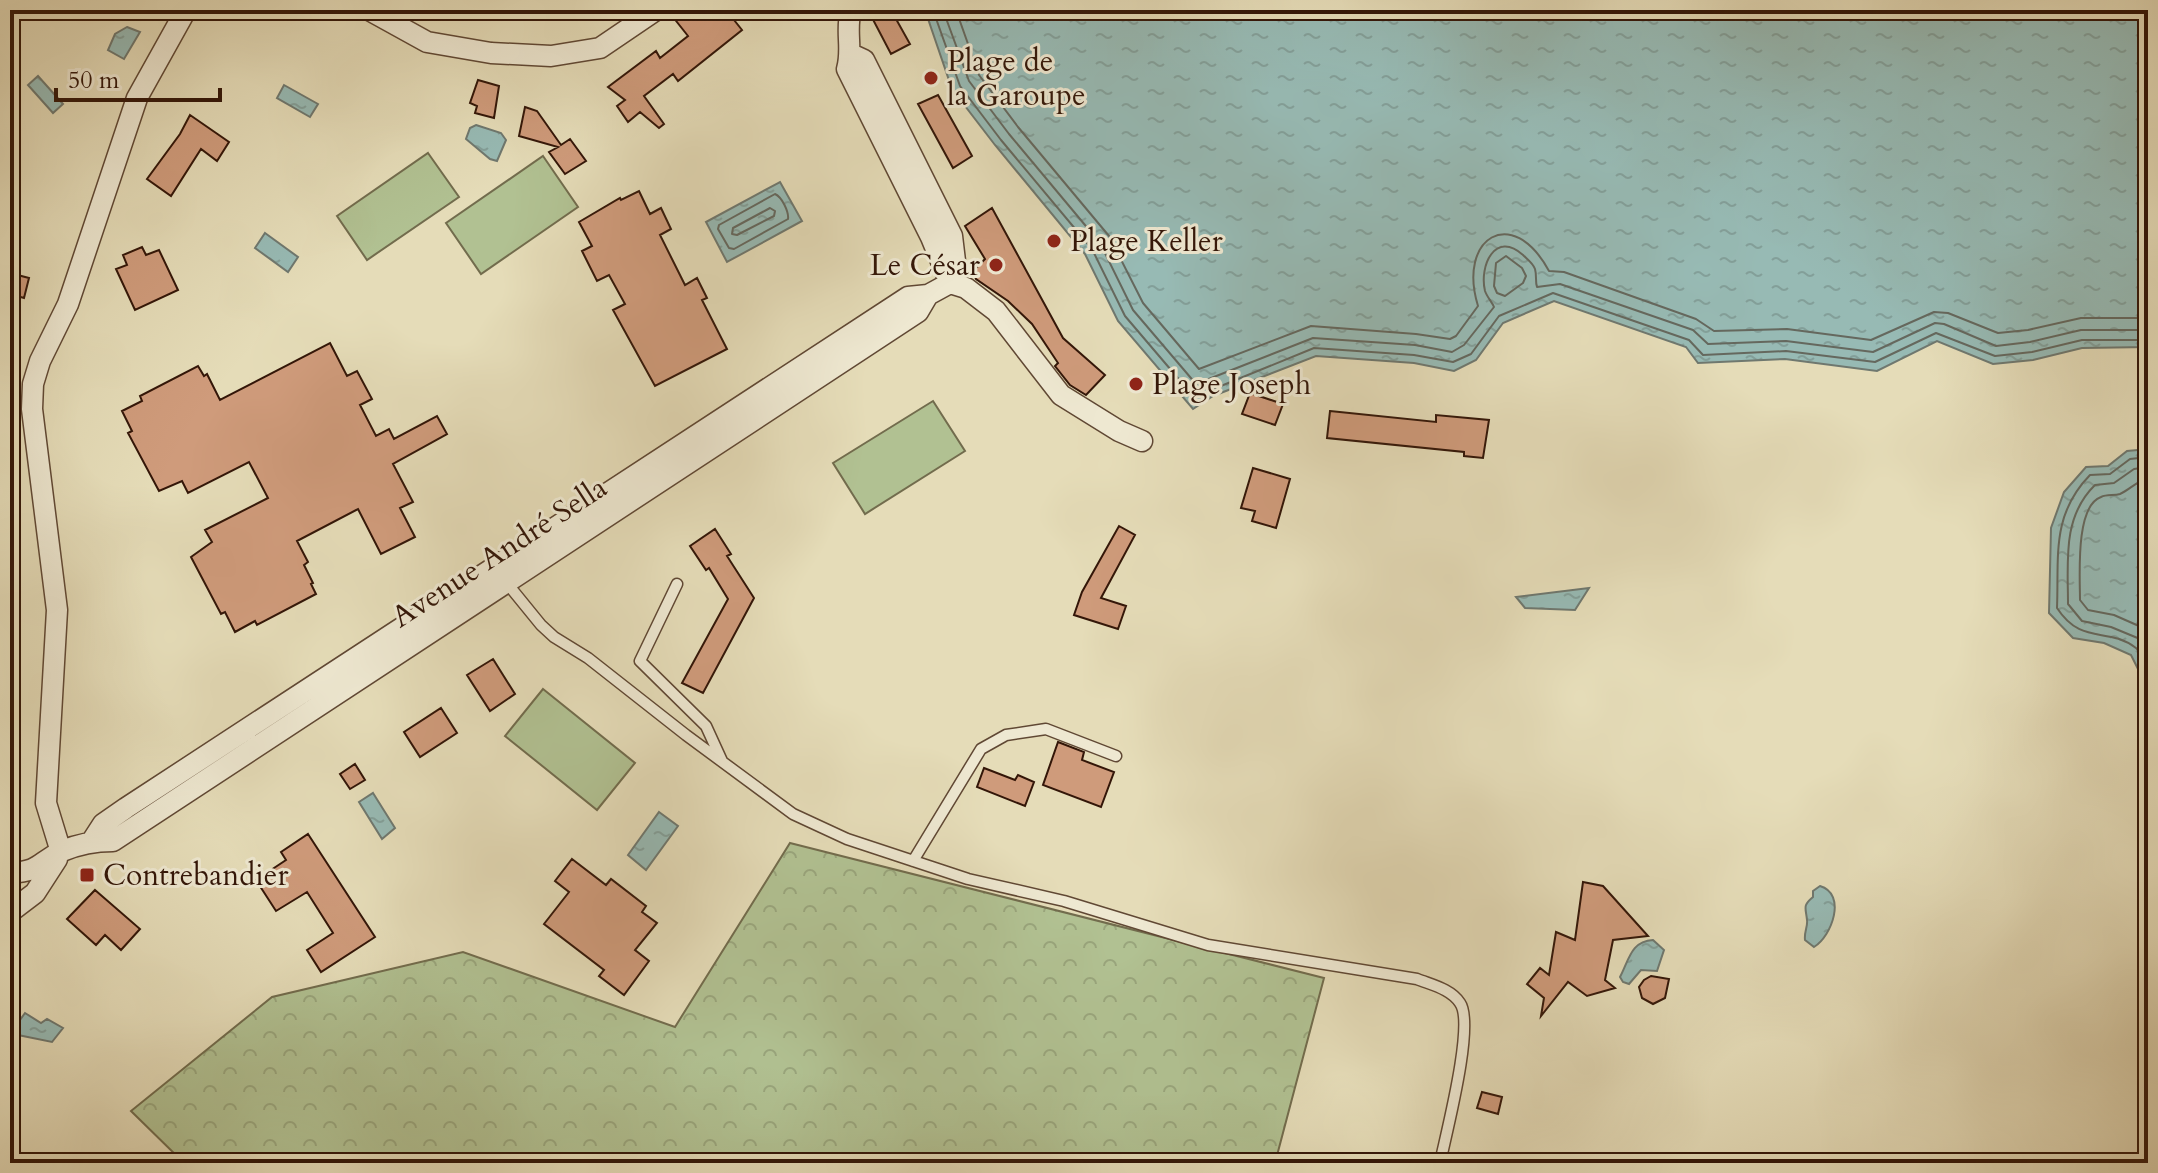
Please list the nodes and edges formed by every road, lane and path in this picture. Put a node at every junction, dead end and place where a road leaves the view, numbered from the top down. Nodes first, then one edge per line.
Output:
1 (186, 10) edge
2 (369, 10) edge
3 (656, 10) edge
4 (851, 10) edge
5 (950, 283) junction
6 (1142, 441) dead end
7 (502, 575) junction
8 (677, 584) dead end
9 (1116, 756) dead end
10 (723, 763) junction
11 (61, 852) junction
12 (913, 861) junction
13 (10, 873) edge
14 (10, 912) edge
15 (1440, 1163) edge

1 - 11 street
2 - 3 street
4 - 5 street
5 - 6 street
5 - 7 street, Avenue André Sella
7 - 10 lane
7 - 11 street, Avenue André Sella
8 - 10 lane
9 - 12 lane
10 - 12 lane
11 - 13 street, Avenue André Sella
11 - 14 street
12 - 15 lane

